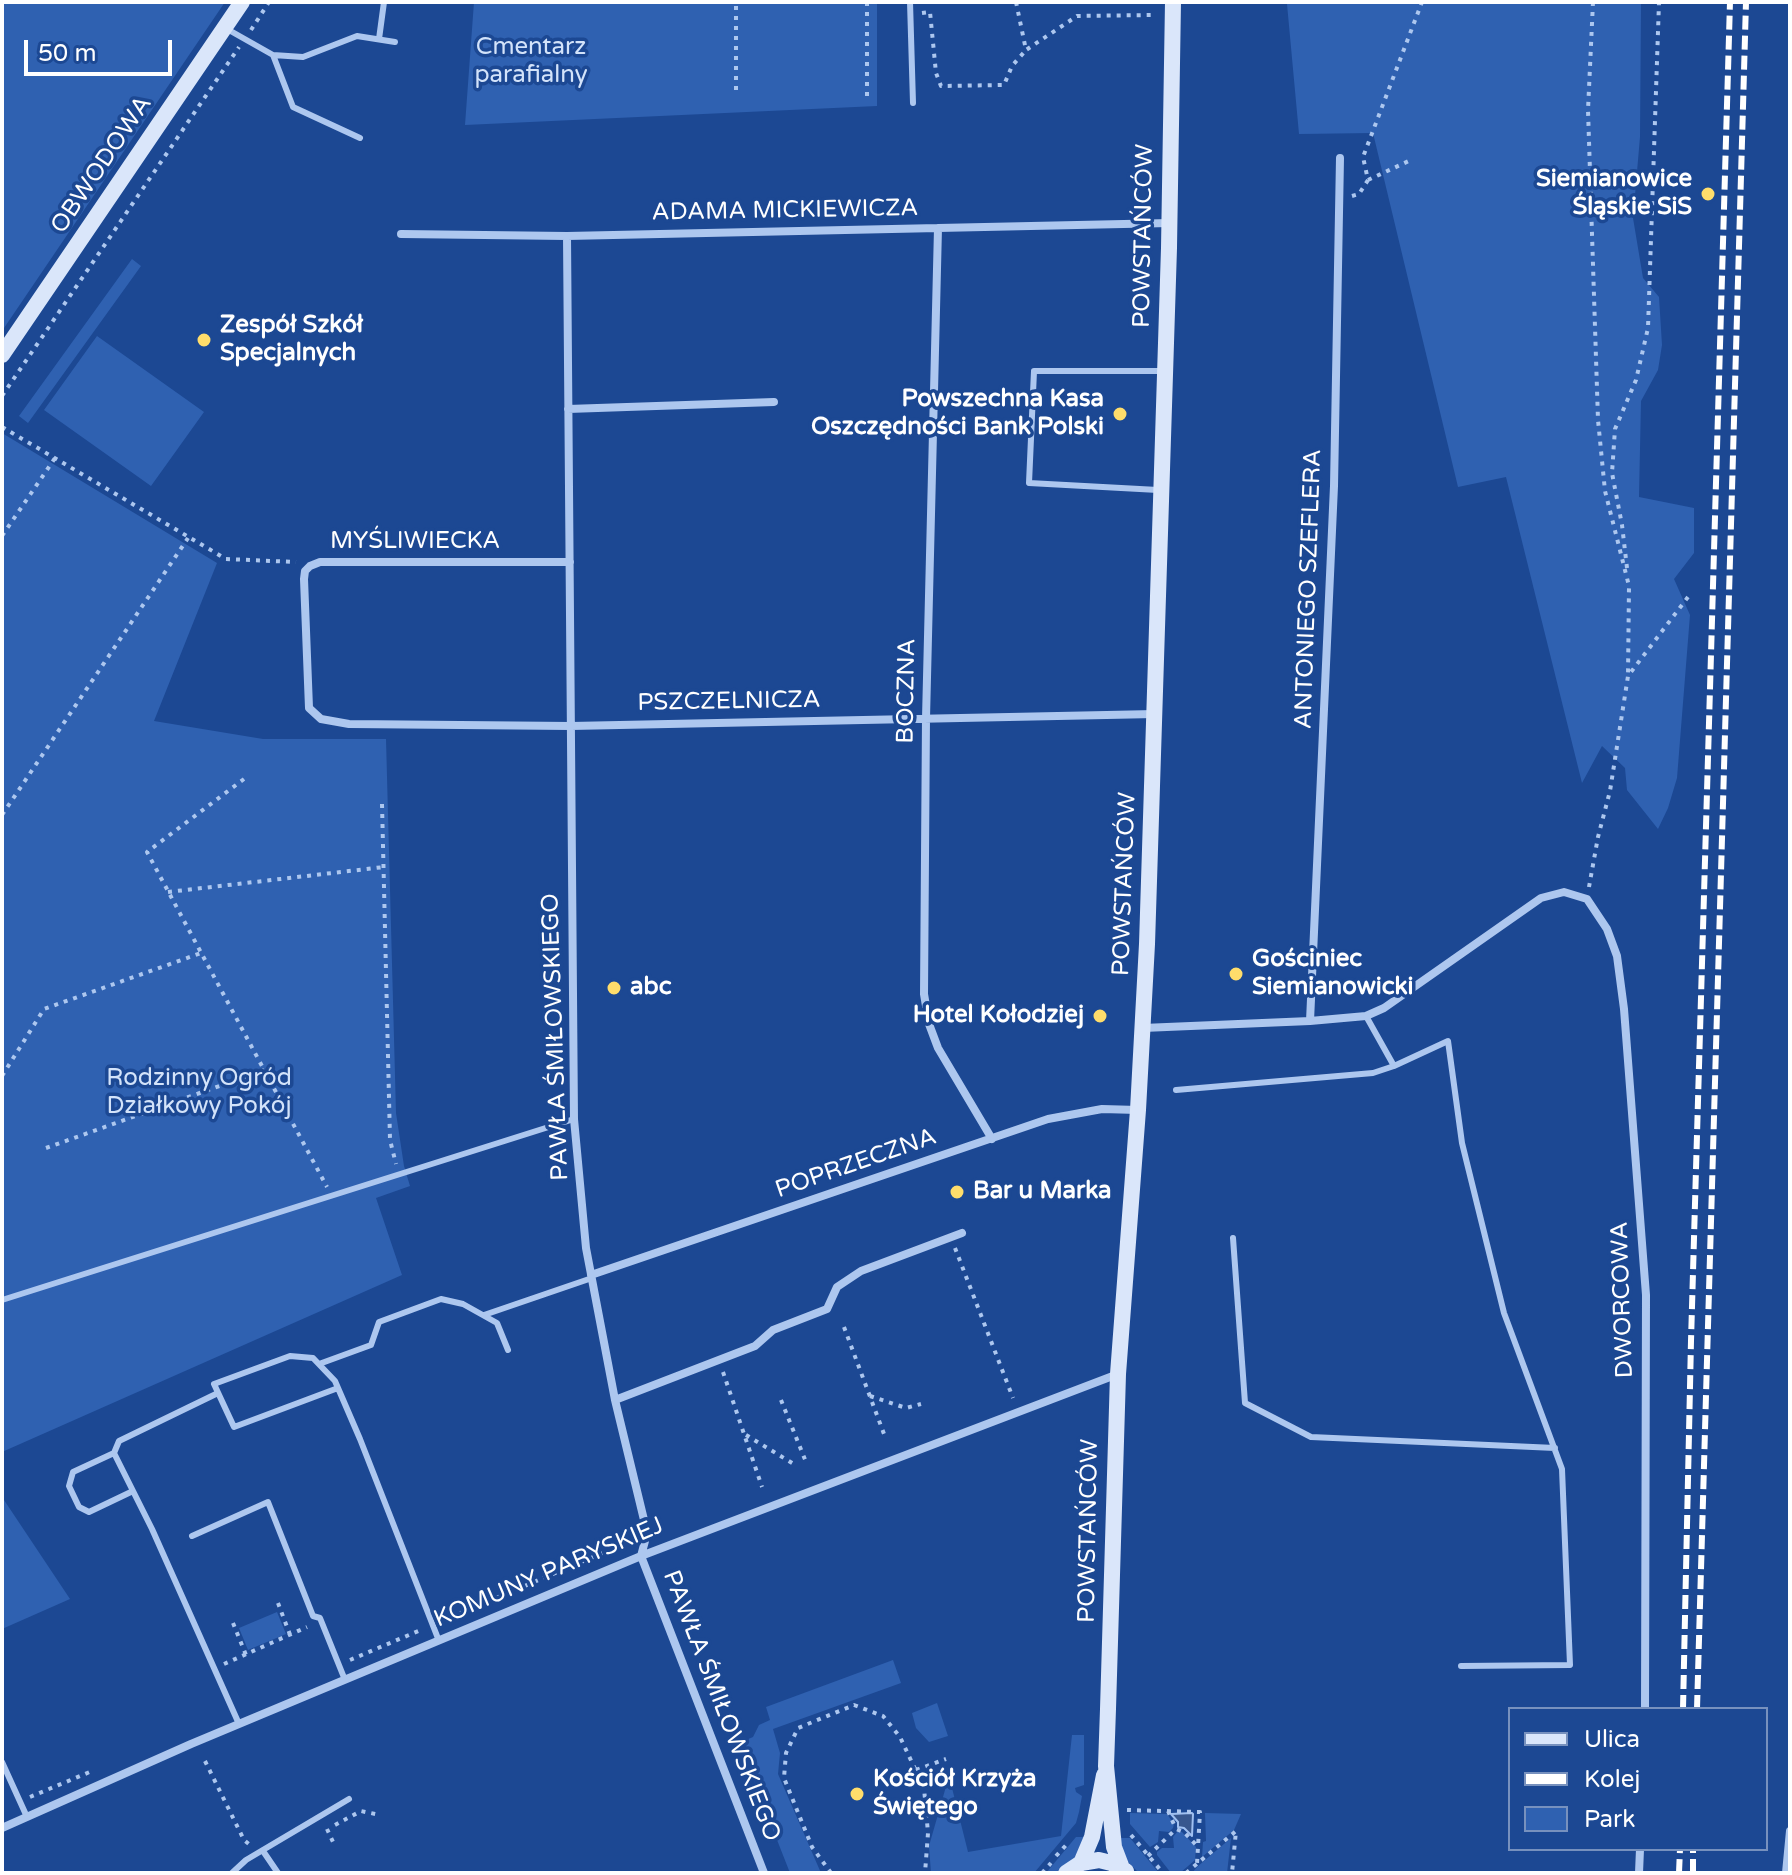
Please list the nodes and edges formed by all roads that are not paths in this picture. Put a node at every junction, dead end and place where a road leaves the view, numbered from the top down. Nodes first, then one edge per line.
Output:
1 (242, 2) edge
2 (384, 2) edge
3 (910, 2) edge
4 (1173, 2) edge
5 (224, 27) junction
6 (379, 39) junction
7 (395, 42) dead end
8 (273, 55) junction
9 (913, 103) dead end
10 (360, 138) dead end
11 (1340, 158) dead end
12 (1170, 223) junction
13 (938, 228) junction
14 (401, 234) dead end
15 (567, 236) junction
16 (2, 355) edge
17 (1165, 371) junction
18 (774, 402) dead end
19 (568, 409) junction
20 (1161, 490) junction
21 (570, 562) junction
22 (309, 708) joint
23 (1155, 714) junction
24 (926, 718) junction
25 (571, 726) junction
26 (1366, 1016) junction
27 (1310, 1021) junction
28 (1143, 1028) junction
29 (1394, 1066) junction
30 (1176, 1090) dead end
31 (1138, 1110) junction
32 (574, 1119) junction
33 (992, 1139) junction
34 (962, 1233) dead end
35 (1233, 1238) dead end
36 (591, 1277) junction
37 (2, 1300) edge
38 (484, 1315) junction
39 (508, 1350) dead end
40 (319, 1364) junction
41 (1118, 1374) junction
42 (338, 1388) junction
43 (218, 1393) junction
44 (615, 1400) junction
45 (1555, 1448) junction
46 (114, 1453) junction
47 (133, 1491) junction
48 (192, 1536) dead end
49 (641, 1556) junction
50 (439, 1641) junction
51 (1461, 1666) dead end
52 (345, 1680) junction
53 (1645, 1707) edge
54 (239, 1724) junction
55 (2, 1762) edge
56 (1106, 1766) junction
57 (349, 1799) dead end
58 (27, 1817) junction
59 (2, 1828) edge
60 (1790, 1831) edge
61 (263, 1851) junction
62 (1640, 1851) edge
63 (1081, 1863) junction
64 (1125, 1871) edge
65 (232, 1873) edge
66 (278, 1873) edge
67 (764, 1873) edge
68 (1066, 1873) edge
69 (1639, 1873) edge
70 (1786, 1873) edge

1 - 5 street, OBWODOWA
2 - 6 lane
3 - 9 lane
4 - 12 street, POWSTAŃCÓW
5 - 8 lane
5 - 16 street, OBWODOWA
6 - 7 lane
6 - 8 lane
8 - 10 lane
11 - 27 street, ANTONIEGO SZEFLERA
12 - 13 street, ADAMA MICKIEWICZA
12 - 17 street, POWSTAŃCÓW
13 - 15 street, ADAMA MICKIEWICZA
13 - 24 street, BOCZNA
14 - 15 street, ADAMA MICKIEWICZA
15 - 19 street, PAWŁA ŚMIŁOWSKIEGO
17 - 20 street, POWSTAŃCÓW
17 - 20 lane
18 - 19 street
19 - 21 street, PAWŁA ŚMIŁOWSKIEGO
20 - 23 street, POWSTAŃCÓW
21 - 22 street, MYŚLIWIECKA
21 - 25 street, PAWŁA ŚMIŁOWSKIEGO
22 - 25 street, PSZCZELNICZA
23 - 24 street, PSZCZELNICZA
23 - 28 street, POWSTAŃCÓW
24 - 25 street, PSZCZELNICZA
24 - 33 street, BOCZNA
25 - 32 street, PAWŁA ŚMIŁOWSKIEGO
26 - 27 street
26 - 29 lane
26 - 53 street, DWORCOWA
27 - 28 street
28 - 31 street, POWSTAŃCÓW
29 - 30 lane
29 - 45 lane
31 - 33 street, POPRZECZNA
31 - 41 street, POWSTAŃCÓW
32 - 36 street, PAWŁA ŚMIŁOWSKIEGO
32 - 37 lane
33 - 36 street, POPRZECZNA
34 - 44 street
35 - 45 lane
36 - 38 lane
36 - 44 street, PAWŁA ŚMIŁOWSKIEGO
38 - 39 lane
38 - 40 lane
40 - 42 lane
40 - 43 lane
41 - 49 street, KOMUNY PARYSKIEJ
41 - 56 street, POWSTAŃCÓW
42 - 43 lane
42 - 50 lane
43 - 46 lane
44 - 49 street, PAWŁA ŚMIŁOWSKIEGO
45 - 51 lane
46 - 47 lane
46 - 47 lane
47 - 54 lane
48 - 52 lane
49 - 50 street, KOMUNY PARYSKIEJ
49 - 67 street, PAWŁA ŚMIŁOWSKIEGO
50 - 52 street, KOMUNY PARYSKIEJ
52 - 54 street, KOMUNY PARYSKIEJ
54 - 58 street, KOMUNY PARYSKIEJ
55 - 58 lane
56 - 63 street, POWSTAŃCÓW
56 - 64 street, POWSTAŃCÓW
57 - 61 lane
58 - 59 street, KOMUNY PARYSKIEJ
60 - 70 street
61 - 65 lane
61 - 66 lane
62 - 69 street
63 - 64 street
63 - 68 street

